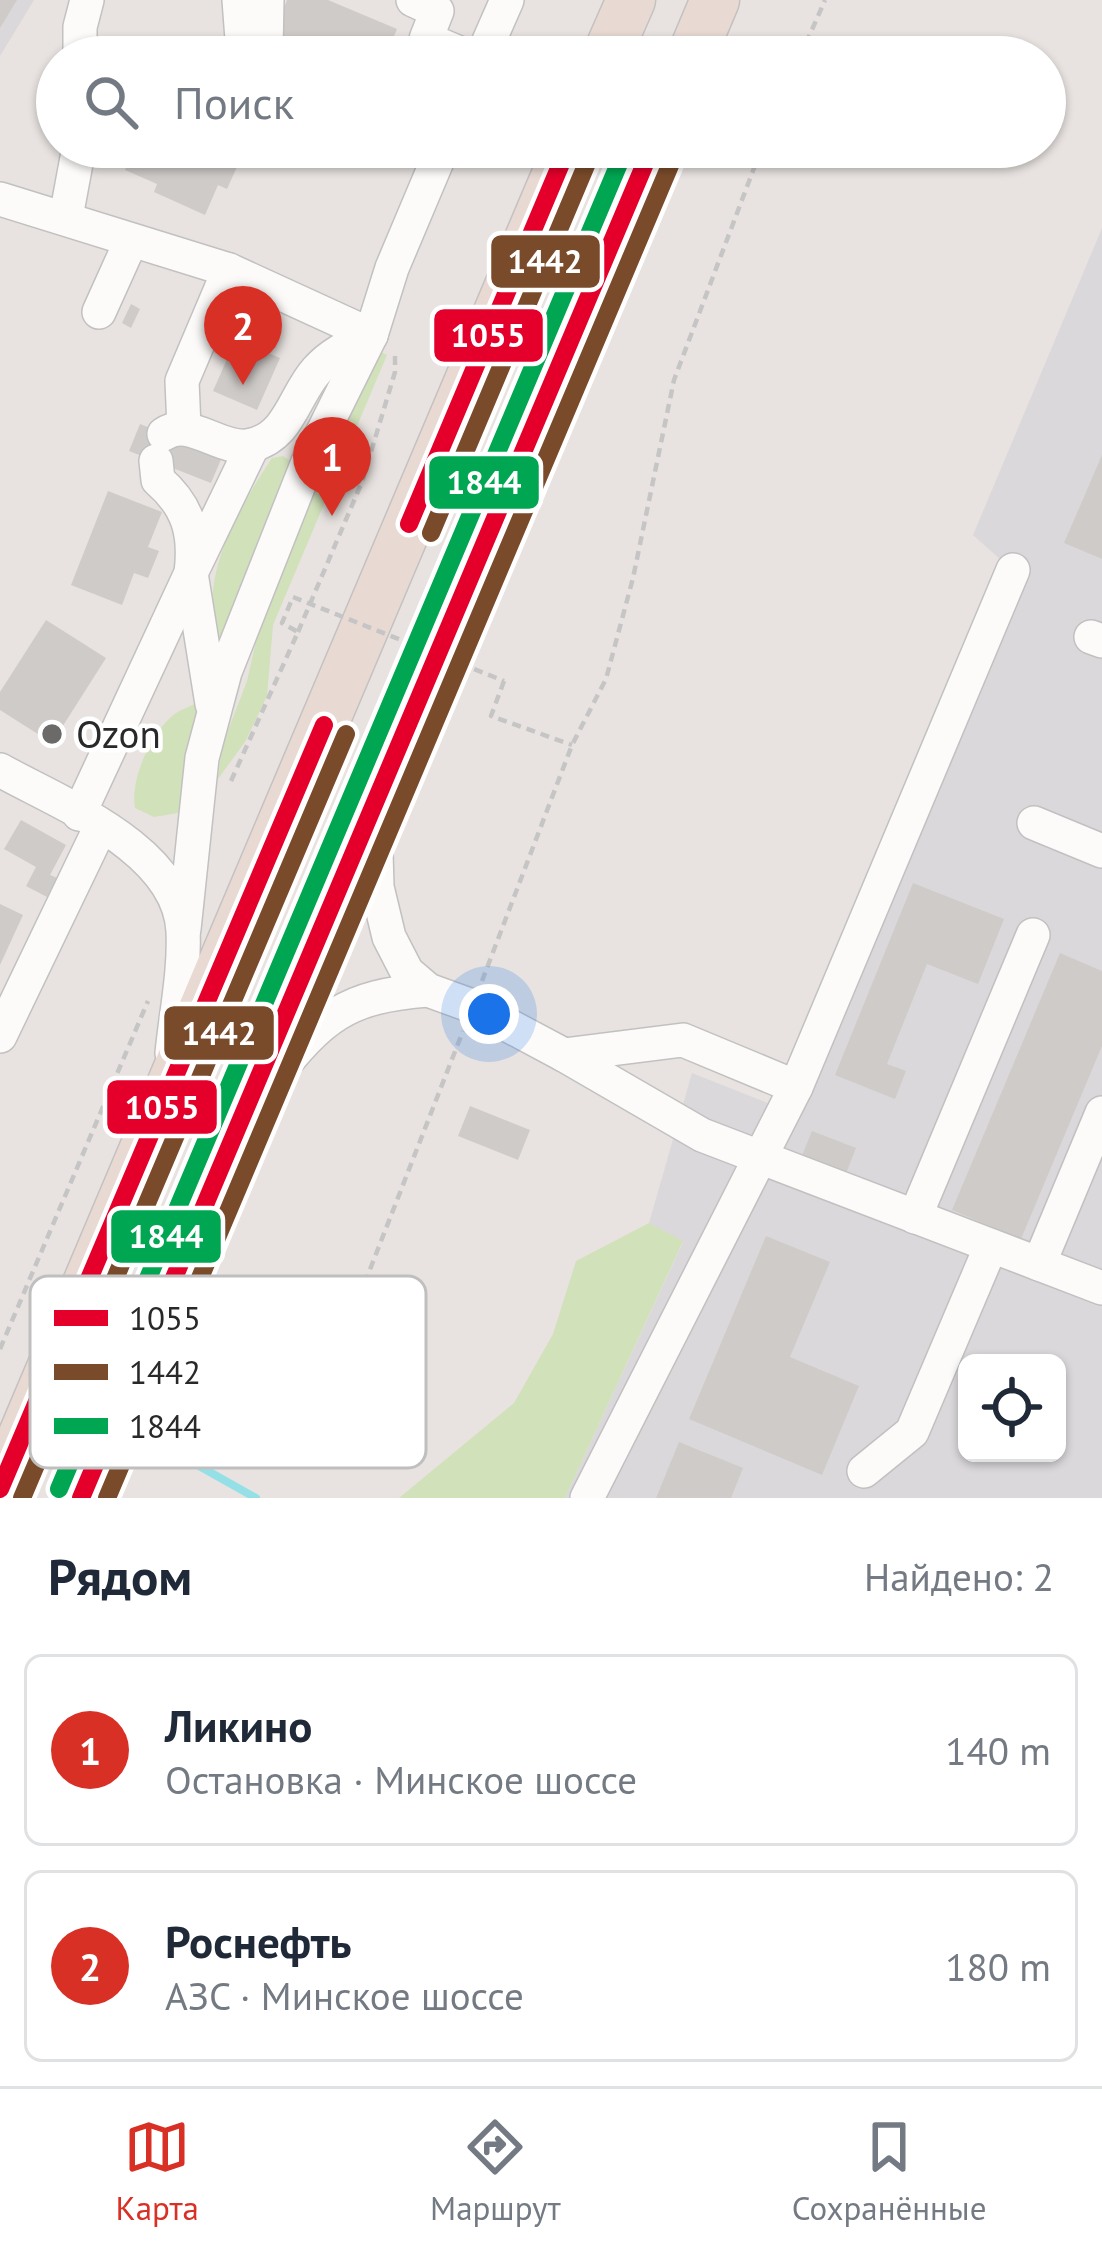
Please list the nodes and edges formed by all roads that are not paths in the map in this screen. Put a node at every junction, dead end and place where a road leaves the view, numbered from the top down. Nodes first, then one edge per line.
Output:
1 (88, 0) edge
2 (239, 0) edge
3 (266, 0) edge
4 (413, 0) edge
5 (507, 0) edge
6 (631, 0) edge
7 (716, 0) edge
8 (80, 36) edge
9 (242, 36) edge
10 (271, 36) edge
11 (427, 36) edge
12 (491, 36) edge
13 (616, 36) edge
14 (700, 36) edge
15 (75, 168) edge
16 (434, 168) edge
17 (559, 168) edge
18 (643, 168) edge
19 (0, 199) edge
20 (66, 217) junction
21 (130, 241) junction
22 (229, 270) junction
23 (99, 312) dead end
24 (383, 341) junction
25 (168, 441) junction
26 (254, 445) junction
27 (1013, 570) dead end
28 (191, 573) junction
29 (213, 712) junction
30 (0, 770) edge
31 (374, 798) junction
32 (90, 820) junction
33 (1034, 823) dead end
34 (192, 828) junction
35 (138, 851) junction
36 (1102, 851) edge
37 (184, 928) junction
38 (1033, 935) dead end
39 (428, 990) junction
40 (8, 998) edge
41 (0, 1036) edge
42 (564, 1055) junction
43 (169, 1084) junction
44 (796, 1088) junction
45 (1102, 1113) edge
46 (240, 1120) junction
47 (761, 1158) junction
48 (915, 1216) junction
49 (992, 1246) junction
50 (1039, 1264) junction
51 (89, 1276) edge
52 (174, 1276) edge
53 (1102, 1288) edge
54 (30, 1417) edge
55 (94, 1468) edge
56 (864, 1471) dead end
57 (0, 1489) edge
58 (81, 1498) edge
59 (587, 1498) edge

1 - 8 street
2 - 9 street
3 - 10 street
4 - 11 street
5 - 12 street
6 - 13 highway
7 - 14 highway
15 - 20 street
16 - 24 street
17 - 43 highway
18 - 31 highway
19 - 20 street
20 - 21 street
21 - 22 street
21 - 23 street
22 - 24 street
22 - 25 street
24 - 26 street
24 - 29 street
25 - 26 street
25 - 28 street
26 - 28 street
27 - 44 street
28 - 29 street
28 - 32 street
29 - 34 street
30 - 32 street
31 - 39 street
31 - 46 highway
32 - 35 street
32 - 40 street
33 - 36 street
34 - 35 street
34 - 37 street
35 - 37 street
37 - 43 street
38 - 48 street
39 - 42 street
39 - 46 street
40 - 41 street
42 - 44 street
42 - 47 street
43 - 51 highway
44 - 47 street
45 - 50 street
46 - 52 highway
47 - 48 street
47 - 59 street
48 - 49 street
49 - 50 street
49 - 56 street
50 - 53 street
54 - 57 highway
55 - 58 highway

